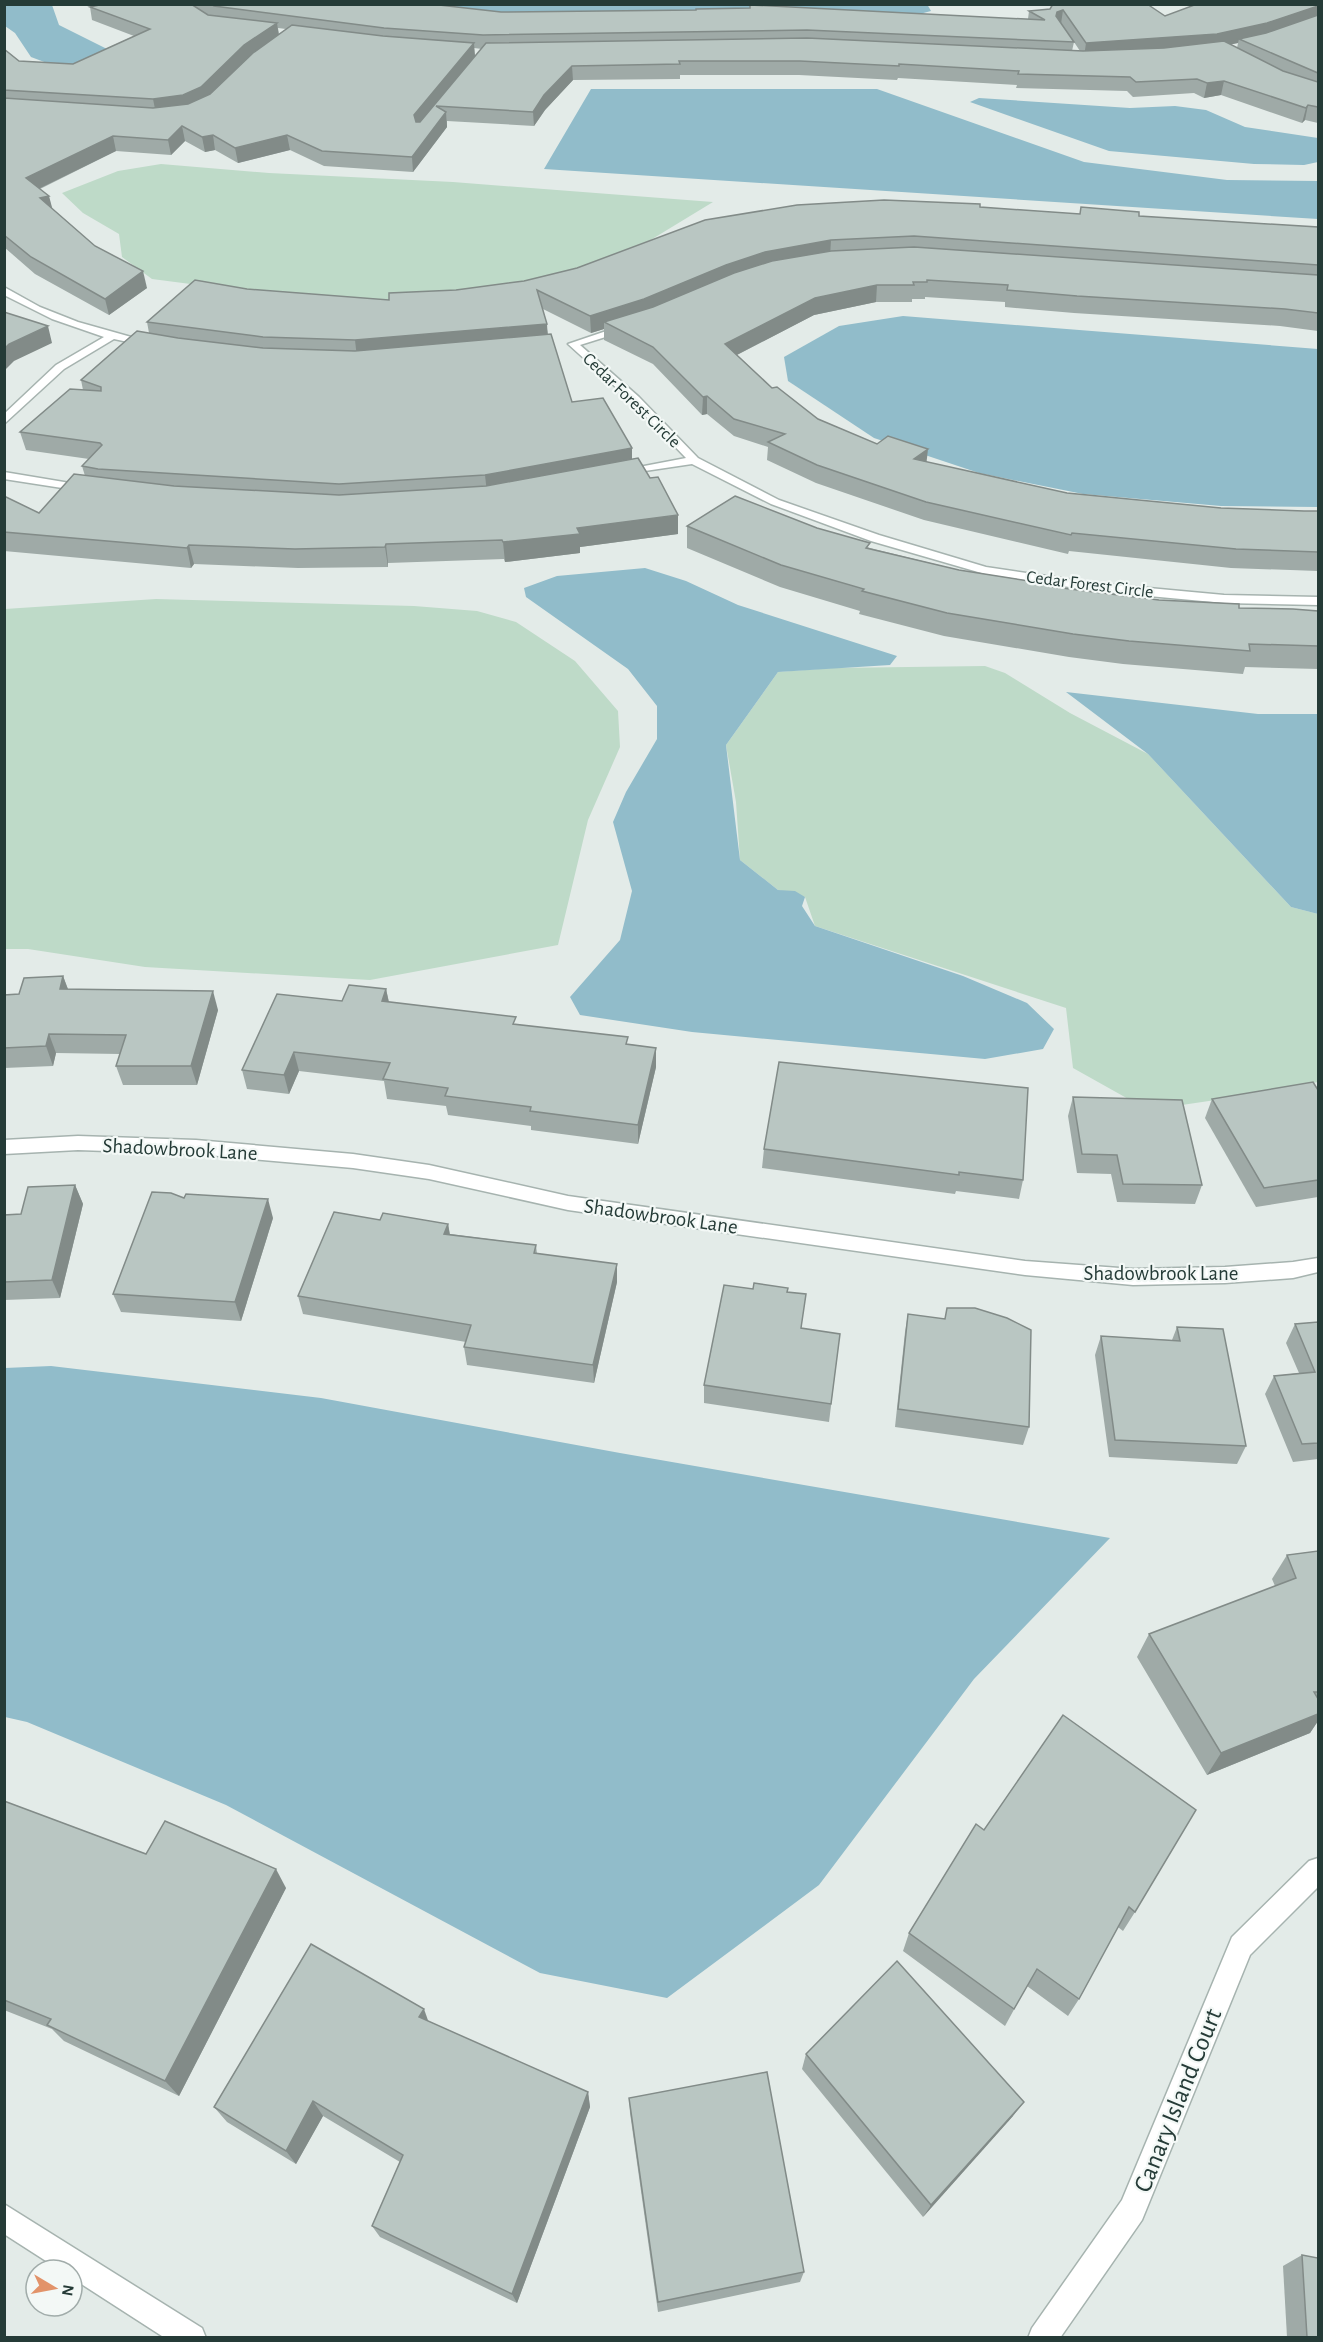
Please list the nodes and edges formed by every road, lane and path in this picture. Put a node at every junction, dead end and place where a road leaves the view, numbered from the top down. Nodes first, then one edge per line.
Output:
1 (4, 290) edge
2 (640, 322) edge
3 (111, 337) junction
4 (158, 346) edge
5 (4, 421) edge
6 (694, 460) junction
7 (4, 475) edge
8 (614, 475) edge
9 (102, 492) edge
10 (1318, 601) edge
11 (4, 1147) edge
12 (1318, 1265) edge
13 (1318, 1870) edge
14 (4, 2218) edge
15 (192, 2337) edge
16 (1042, 2337) edge

1 - 3 street
2 - 6 street, Cedar Forest Circle
3 - 4 street
3 - 5 street
6 - 8 street
6 - 10 street, Cedar Forest Circle
7 - 9 street
11 - 12 street, Shadowbrook Lane
13 - 16 street, Canary Island Court
14 - 15 street

